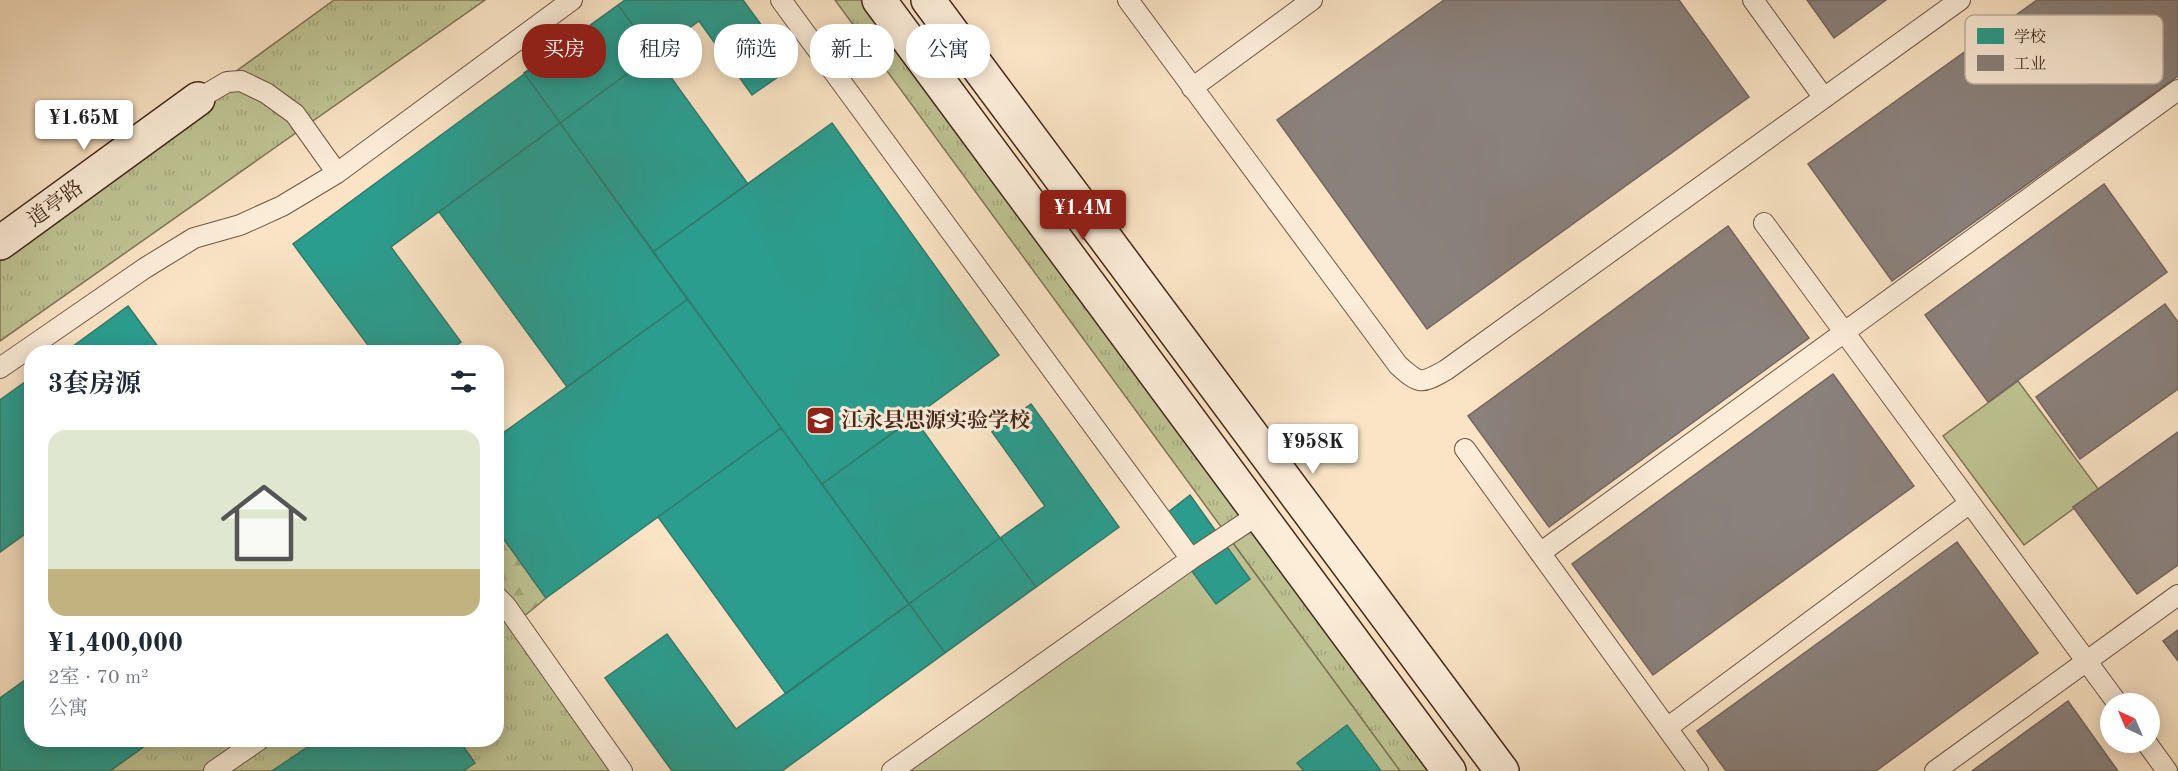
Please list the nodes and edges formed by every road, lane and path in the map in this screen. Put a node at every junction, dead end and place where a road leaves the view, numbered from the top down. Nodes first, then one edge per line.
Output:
1 (572, 0) edge
2 (781, 0) edge
3 (879, 0) edge
4 (928, 0) edge
5 (1128, 0) edge
6 (1312, 0) edge
7 (1753, 0) edge
8 (1960, 0) edge
9 (1192, 88) junction
10 (2178, 90) edge
11 (1824, 98) junction
12 (198, 99) joint
13 (337, 173) junction
14 (1084, 209) junction
15 (1764, 223) dead end
16 (1052, 233) junction
17 (0, 243) edge
18 (1844, 332) junction
19 (33, 345) edge
20 (24, 351) edge
21 (0, 368) edge
22 (1465, 449) dead end
23 (1970, 503) junction
24 (1258, 514) junction
25 (1540, 553) junction
26 (1191, 559) junction
27 (2178, 595) edge
28 (504, 604) edge
29 (2087, 661) junction
30 (2110, 693) edge
31 (1667, 728) junction
32 (249, 747) edge
33 (2154, 753) edge
34 (214, 771) edge
35 (622, 771) edge
36 (892, 771) edge
37 (1449, 771) edge
38 (1502, 771) edge
39 (1698, 771) edge
40 (1935, 771) edge
41 (2167, 771) edge

1 - 13 lane
2 - 26 lane
3 - 16 main road
4 - 14 main road
5 - 9 lane
6 - 9 lane
7 - 11 lane
8 - 11 lane
9 - 11 lane
10 - 18 lane
12 - 13 lane
12 - 17 main road, 道亭路
13 - 19 lane
14 - 16 main road
14 - 38 main road
15 - 18 lane
16 - 24 main road
18 - 23 lane
18 - 25 lane
20 - 21 lane
22 - 25 lane
23 - 29 lane
23 - 31 lane
24 - 26 lane
24 - 37 main road
25 - 31 lane
26 - 36 lane
27 - 29 lane
28 - 35 lane
29 - 30 lane
29 - 40 lane
31 - 39 lane
32 - 34 lane
33 - 41 lane

